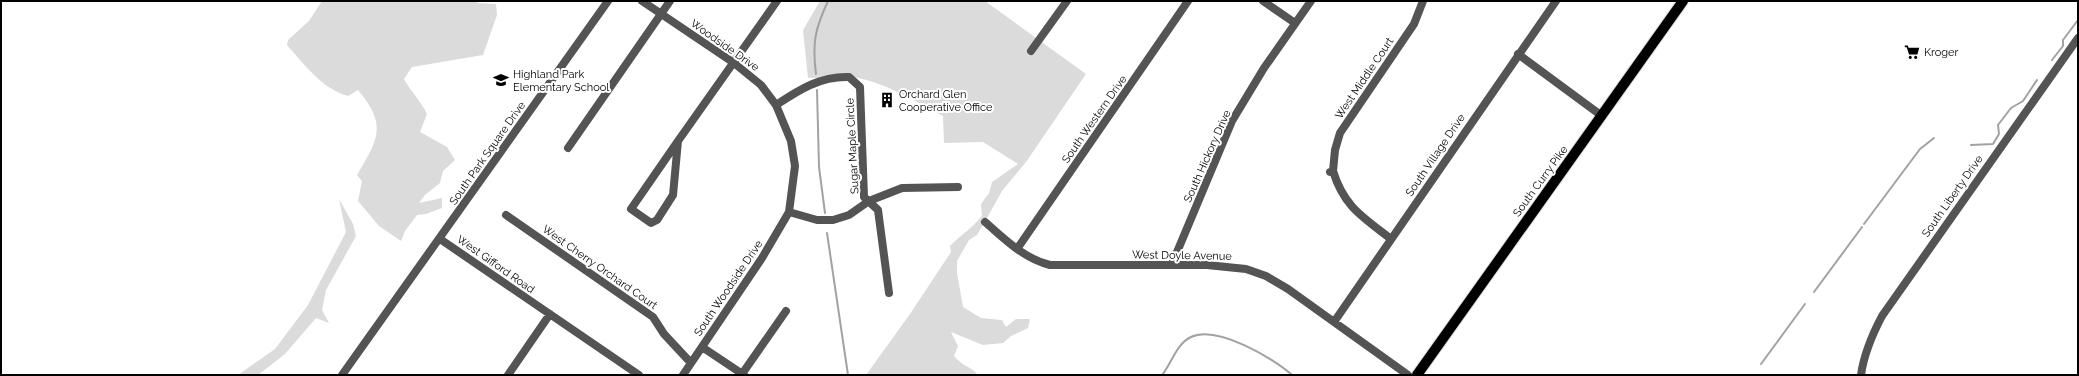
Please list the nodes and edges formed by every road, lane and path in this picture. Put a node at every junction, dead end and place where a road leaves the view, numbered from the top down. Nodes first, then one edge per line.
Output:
1 (608, 1) edge
2 (642, 1) edge
3 (670, 1) edge
4 (777, 1) edge
5 (1188, 1) edge
6 (1263, 1) edge
7 (1311, 1) edge
8 (1423, 1) edge
9 (1556, 1) edge
10 (1683, 1) edge
11 (1063, 2) edge
12 (661, 14) junction
13 (1295, 24) junction
14 (2078, 38) edge
15 (1031, 51) dead end
16 (1518, 54) junction
17 (734, 63) junction
18 (776, 105) junction
19 (1602, 116) junction
20 (678, 141) junction
21 (568, 148) dead end
22 (958, 187) dead end
23 (870, 201) junction
24 (789, 212) junction
25 (506, 215) dead end
26 (985, 222) dead end
27 (440, 239) junction
28 (1391, 239) junction
29 (1017, 249) junction
30 (1172, 264) junction
31 (889, 293) dead end
32 (786, 311) dead end
33 (550, 314) junction
34 (1334, 322) junction
35 (702, 347) junction
36 (691, 362) junction
37 (743, 374) edge
38 (342, 375) edge
39 (508, 375) edge
40 (639, 375) edge
41 (683, 375) edge
42 (1408, 375) edge
43 (1417, 375) edge
44 (1861, 375) edge

1 - 27 street, South Park Square Drive
2 - 12 street, Woodside Drive
3 - 12 street
4 - 17 street
5 - 29 street, South Western Drive
6 - 13 street
7 - 13 street, South Hickory Drive
8 - 28 street, West Middle Court
9 - 16 street, South Village Drive
10 - 19 main road, South Curry Pike
11 - 15 street
12 - 17 street, Woodside Drive
12 - 21 street
13 - 30 street, South Hickory Drive
14 - 44 street, South Liberty Drive
16 - 19 street
16 - 28 street, South Village Drive
17 - 18 street, Woodside Drive
17 - 20 street
18 - 23 street, Sugar Maple Circle
18 - 24 street, Woodside Drive
19 - 43 main road, South Curry Pike
20 - 20 street
22 - 23 street
23 - 24 street
23 - 31 street
24 - 35 street, South Woodside Drive
25 - 36 street, West Cherry Orchard Court
26 - 29 street, West Doyle Avenue
27 - 33 street, West Gifford Road
27 - 38 street, West Gifford Road
28 - 34 street, South Village Drive
29 - 30 street, West Doyle Avenue
30 - 34 street, West Doyle Avenue
32 - 37 street
33 - 39 street
33 - 40 street, West Gifford Road
34 - 42 street, West Doyle Avenue
35 - 36 street, South Woodside Drive
35 - 37 street
36 - 41 street, South Woodside Drive

